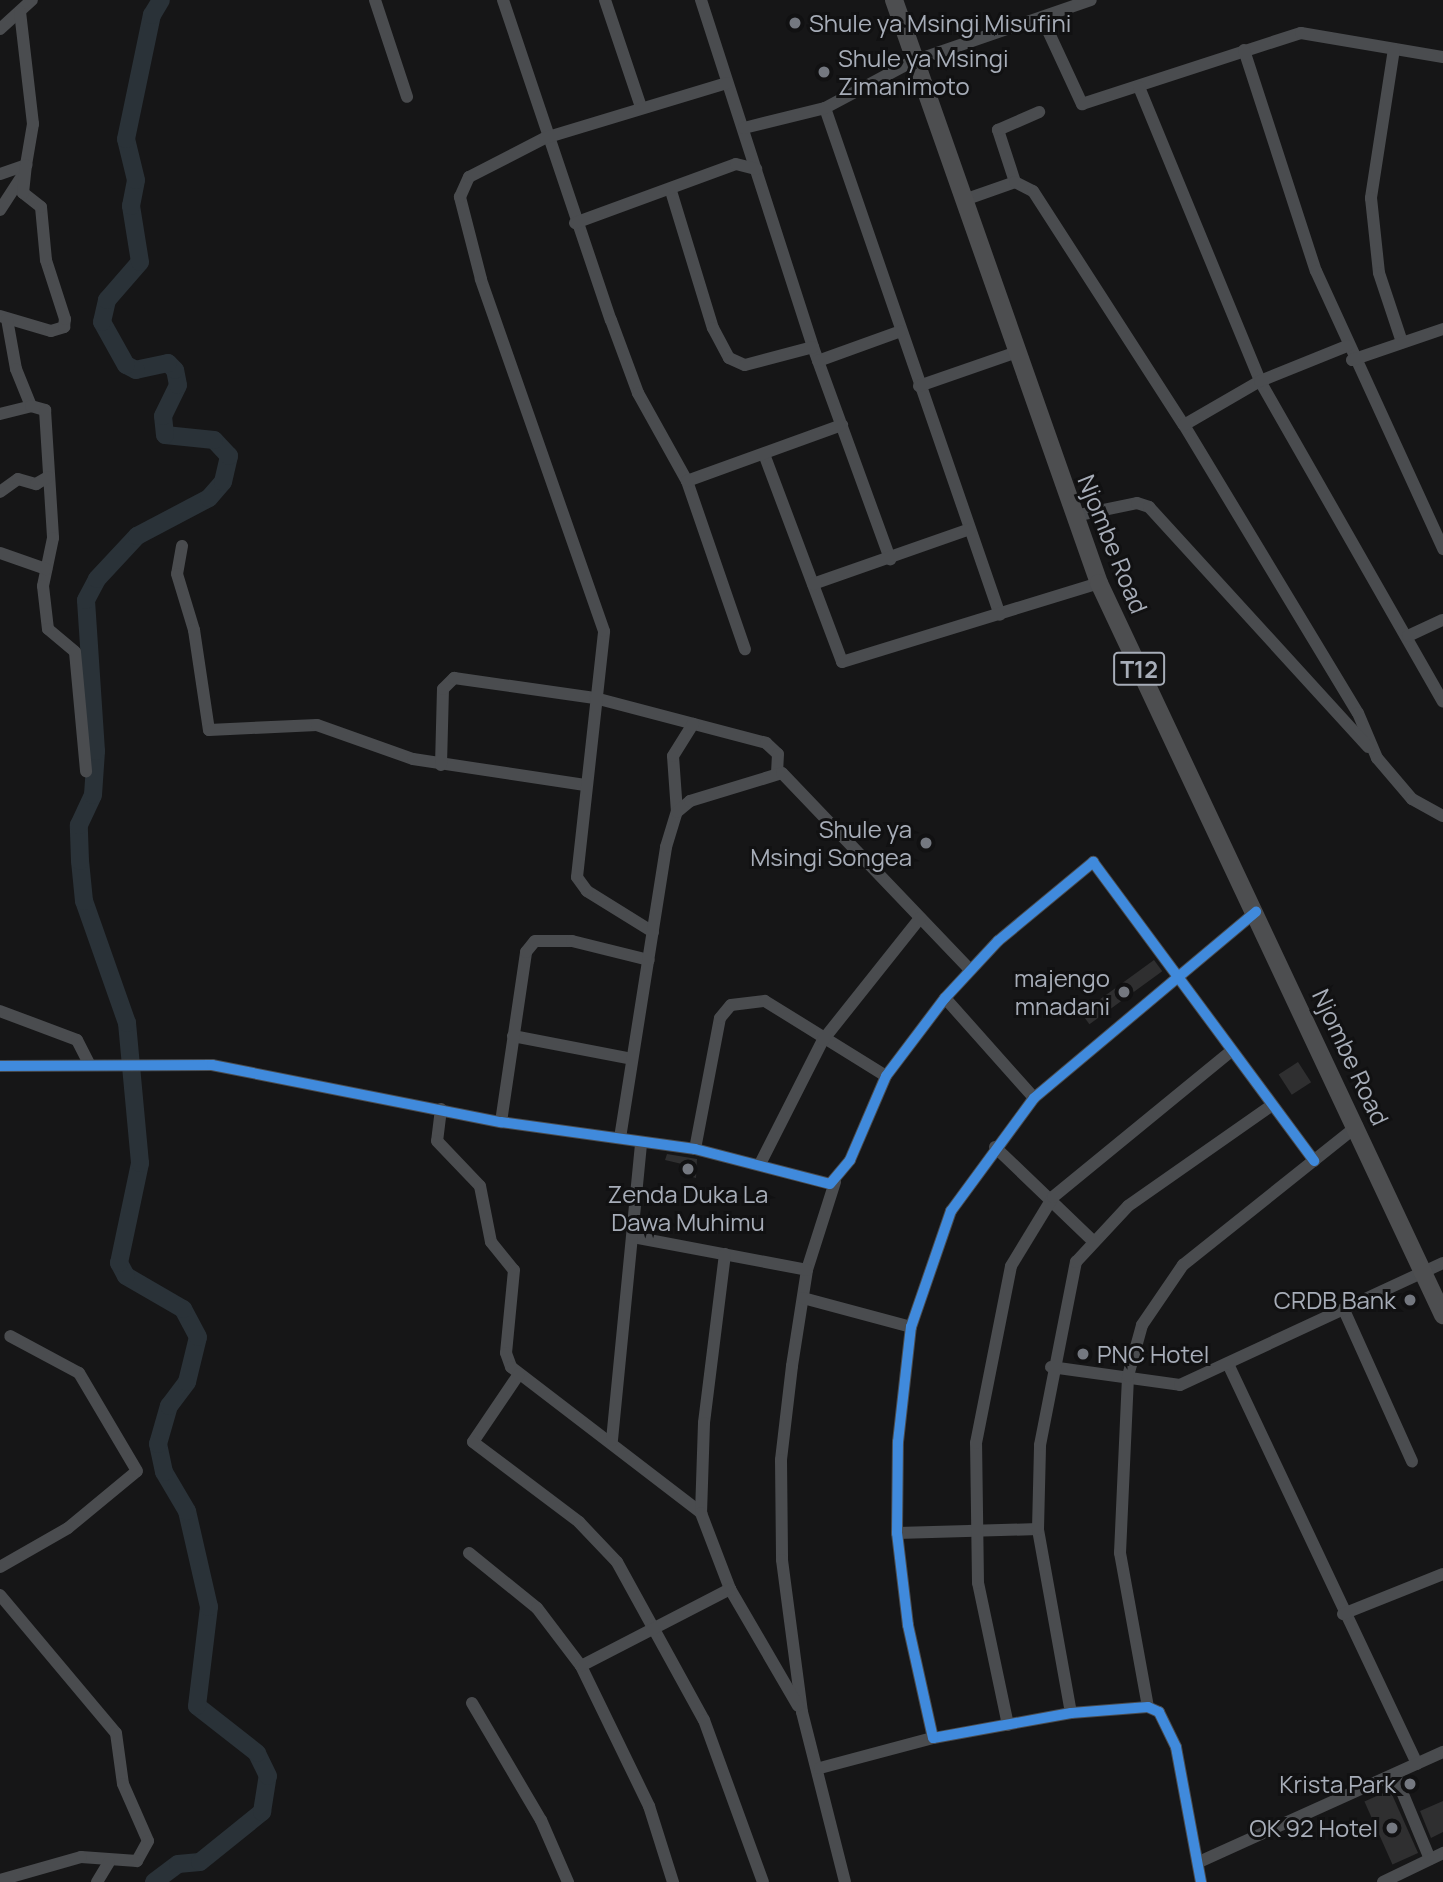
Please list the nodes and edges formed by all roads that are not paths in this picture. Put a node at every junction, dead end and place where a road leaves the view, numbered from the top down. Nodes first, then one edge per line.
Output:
1 (32, 0) edge
2 (375, 0) edge
3 (503, 0) edge
4 (604, 0) edge
5 (701, 0) edge
6 (894, 0) edge
7 (1091, 0) edge
8 (20, 12) junction
9 (1043, 20) junction
10 (0, 29) edge
11 (1394, 49) junction
12 (1244, 50) junction
13 (1443, 57) edge
14 (911, 62) junction
15 (727, 83) junction
16 (1139, 87) junction
17 (407, 97) dead end
18 (641, 107) junction
19 (825, 108) junction
20 (1039, 112) dead end
21 (744, 128) junction
22 (545, 138) junction
23 (26, 165) junction
24 (756, 169) junction
25 (0, 174) edge
26 (1015, 182) junction
27 (671, 191) junction
28 (964, 200) junction
29 (0, 210) edge
30 (575, 223) junction
31 (4, 317) edge
32 (1443, 328) edge
33 (901, 331) junction
34 (1402, 342) junction
35 (1347, 346) junction
36 (813, 347) junction
37 (1017, 352) junction
38 (1352, 360) junction
39 (818, 361) junction
40 (1260, 381) junction
41 (919, 386) junction
42 (31, 406) junction
43 (526, 413) junction
44 (0, 414) edge
45 (842, 425) junction
46 (1184, 425) junction
47 (521, 431) dead end
48 (764, 454) junction
49 (48, 477) junction
50 (687, 481) junction
51 (0, 492) edge
52 (1074, 516) junction
53 (970, 529) junction
54 (182, 546) dead end
55 (1443, 549) edge
56 (0, 553) edge
57 (890, 559) junction
58 (46, 569) junction
59 (1099, 583) junction
60 (813, 584) junction
61 (1000, 615) junction
62 (1443, 620) edge
63 (1408, 636) junction
64 (745, 649) dead end
65 (595, 698) junction
66 (1443, 702) edge
67 (693, 724) junction
68 (1377, 758) junction
69 (441, 765) junction
70 (86, 771) dead end
71 (778, 771) junction
72 (585, 785) junction
73 (677, 812) junction
74 (1443, 816) edge
75 (1256, 912) junction
76 (920, 918) junction
77 (653, 932) junction
78 (649, 960) junction
79 (970, 971) junction
80 (1176, 974) junction
81 (945, 998) junction
82 (0, 1011) edge
83 (513, 1036) junction
84 (823, 1040) junction
85 (1230, 1052) junction
86 (632, 1059) junction
87 (89, 1064) junction
88 (0, 1066) edge
89 (886, 1076) junction
90 (1034, 1098) junction
91 (1271, 1106) junction
92 (441, 1109) junction
93 (500, 1122) junction
94 (1357, 1126) junction
95 (620, 1138) junction
96 (641, 1142) junction
97 (995, 1147) junction
98 (695, 1149) junction
99 (1314, 1161) junction
100 (760, 1164) junction
101 (835, 1182) junction
102 (1053, 1197) junction
103 (633, 1237) junction
104 (1091, 1239) junction
105 (725, 1254) junction
106 (1443, 1263) edge
107 (807, 1270) junction
108 (1424, 1272) junction
109 (803, 1298) junction
110 (1344, 1310) junction
111 (1443, 1315) edge
112 (911, 1327) junction
113 (10, 1336) dead end
114 (1229, 1366) junction
115 (1051, 1367) junction
116 (519, 1374) junction
117 (1128, 1376) junction
118 (612, 1440) junction
119 (1412, 1461) dead end
120 (701, 1513) junction
121 (1038, 1530) junction
122 (897, 1533) junction
123 (977, 1535) junction
124 (469, 1553) dead end
125 (0, 1567) edge
126 (1443, 1574) edge
127 (730, 1589) junction
128 (0, 1595) edge
129 (1343, 1614) junction
130 (656, 1627) junction
131 (581, 1666) junction
132 (472, 1703) dead end
133 (1148, 1707) junction
134 (802, 1712) junction
135 (1071, 1713) junction
136 (1008, 1725) junction
137 (933, 1738) junction
138 (1443, 1752) edge
139 (1417, 1764) junction
140 (820, 1768) junction
141 (1395, 1775) junction
142 (1443, 1853) edge
143 (1430, 1859) junction
144 (109, 1861) junction
145 (1199, 1862) junction
146 (0, 1880) edge
147 (97, 1882) edge
148 (568, 1882) edge
149 (673, 1882) edge
150 (763, 1882) edge
151 (845, 1882) edge
152 (1201, 1882) edge
153 (1383, 1882) edge

1 - 8 street
2 - 17 street
3 - 22 street
4 - 18 street
5 - 15 street
6 - 14 highway, Njombe Road / T12
7 - 9 street
8 - 10 street
8 - 23 street
9 - 14 street
9 - 16 street
11 - 12 street
11 - 13 street
11 - 34 street
12 - 16 street
12 - 35 street
14 - 19 street
14 - 28 highway, Njombe Road / T12
15 - 18 street
15 - 21 street
16 - 40 street
18 - 22 street
19 - 21 street
19 - 33 street
20 - 26 street
21 - 24 street
22 - 30 street
22 - 43 street
23 - 25 street
23 - 29 street
23 - 31 street
24 - 27 street
24 - 36 street
26 - 28 street
26 - 46 street
27 - 30 street
27 - 36 street
28 - 37 highway, Njombe Road / T12
30 - 50 street
31 - 42 street
32 - 34 street
33 - 39 street
33 - 41 street
34 - 38 street
35 - 38 street
35 - 40 street
36 - 39 street
37 - 41 street
37 - 52 highway, Njombe Road / T12
38 - 55 street
39 - 45 street
40 - 46 street
40 - 63 street
41 - 53 street
42 - 44 street
42 - 49 street
43 - 47 street
43 - 65 street
45 - 48 street
45 - 57 street
46 - 68 street
48 - 50 street
48 - 60 street
49 - 51 street
49 - 58 street
50 - 64 street
52 - 59 highway, Njombe Road / T12
52 - 68 street
53 - 57 street
53 - 61 street
54 - 69 street
56 - 58 street
57 - 60 street
58 - 70 street
59 - 61 street
59 - 75 highway, Njombe Road / T12
60 - 61 street
62 - 63 street
63 - 66 street
65 - 67 street
65 - 69 street
65 - 72 street
67 - 71 street
67 - 73 street
68 - 74 street
69 - 72 street
71 - 73 street
71 - 76 street
72 - 77 street
73 - 77 street
75 - 80 street
75 - 94 highway, Njombe Road / T12
76 - 79 street
76 - 84 street
77 - 78 street
78 - 83 street
78 - 86 street
79 - 80 street
79 - 81 street
80 - 85 street
80 - 90 street
81 - 89 street
81 - 90 street
82 - 87 street
83 - 86 street
83 - 93 street
84 - 89 street
84 - 98 street
84 - 100 street
85 - 91 street
85 - 102 street
86 - 95 street
87 - 88 street
87 - 92 street
89 - 101 street
90 - 97 street
91 - 99 street
91 - 104 street
92 - 93 street
92 - 116 street
93 - 95 street
94 - 99 street
94 - 108 highway, Njombe Road / T12
95 - 96 street
96 - 98 street
96 - 103 street
97 - 102 street
97 - 112 street
98 - 100 street
99 - 117 street
100 - 101 street
101 - 107 street
102 - 104 street
102 - 123 street
103 - 105 street
103 - 118 street
104 - 115 street
105 - 107 street
105 - 120 street
106 - 108 street
107 - 109 street
108 - 110 street
108 - 111 highway, Njombe Road / T12
109 - 112 street
109 - 134 street
110 - 114 street
110 - 119 street
112 - 122 street
113 - 125 street
114 - 117 street
114 - 129 street
115 - 117 street
115 - 121 street
116 - 118 street
116 - 130 street
117 - 133 street
118 - 120 street
120 - 127 street
121 - 123 street
121 - 135 street
122 - 123 street
122 - 137 street
123 - 136 street
124 - 131 street
126 - 129 street
127 - 130 street
127 - 134 street
128 - 144 street
129 - 139 street
130 - 131 street
130 - 150 street
131 - 149 street
132 - 148 street
133 - 135 street
133 - 145 street
134 - 140 street
135 - 136 street
136 - 137 street
137 - 140 street
138 - 139 street
139 - 141 street
140 - 151 street
141 - 143 street
141 - 145 street
142 - 143 street
143 - 153 street
144 - 146 street
144 - 147 street
145 - 152 street

